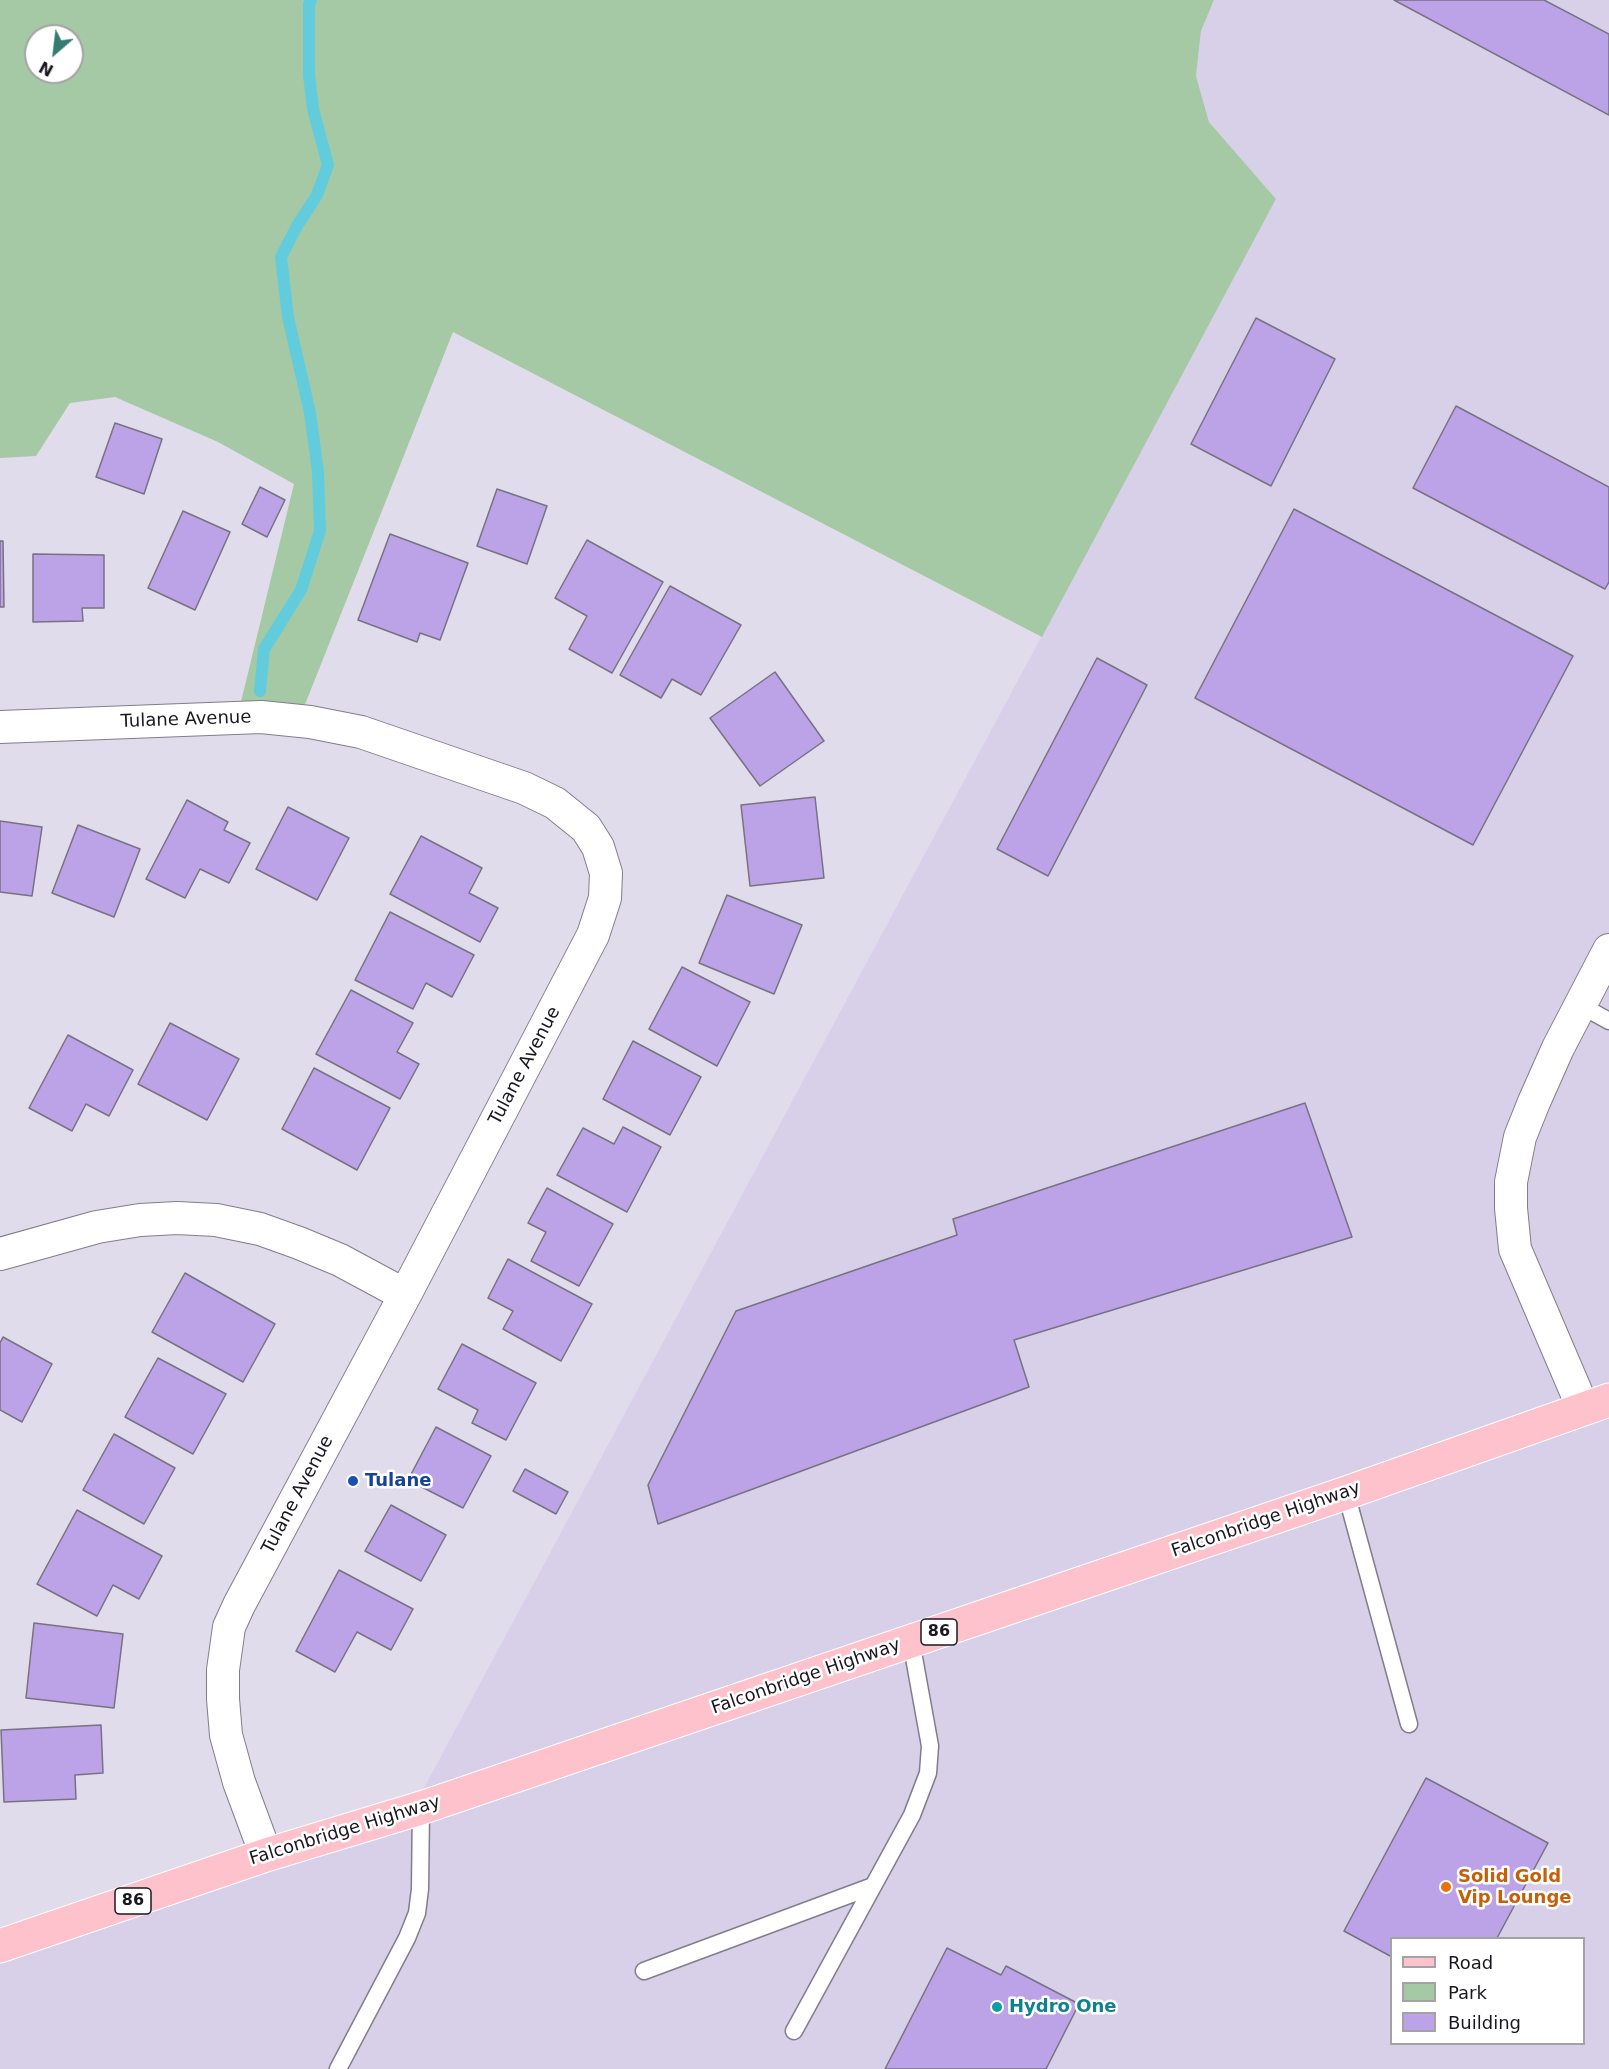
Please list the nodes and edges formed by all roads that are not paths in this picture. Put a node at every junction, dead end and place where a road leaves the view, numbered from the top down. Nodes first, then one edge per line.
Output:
1 (0, 727) edge
2 (1609, 950) edge
3 (1580, 1005) junction
4 (1609, 1021) edge
5 (0, 1254) edge
6 (405, 1295) junction
7 (1596, 1404) edge
8 (1346, 1493) junction
9 (911, 1641) junction
10 (1409, 1724) dead end
11 (421, 1808) junction
12 (266, 1855) junction
13 (873, 1886) junction
14 (0, 1946) edge
15 (644, 1971) dead end
16 (794, 2031) dead end
17 (338, 2069) edge

1 - 6 street, Tulane Avenue
2 - 3 street
3 - 4 lane
3 - 7 street
5 - 6 street
6 - 12 street, Tulane Avenue
7 - 8 main road, Falconbridge Highway / 86
8 - 9 main road, Falconbridge Highway / 86
8 - 10 lane
9 - 11 main road, Falconbridge Highway / 86
9 - 13 lane
11 - 12 main road, Falconbridge Highway / 86
11 - 17 lane
12 - 14 main road, Falconbridge Highway / 86
13 - 15 lane
13 - 16 lane

